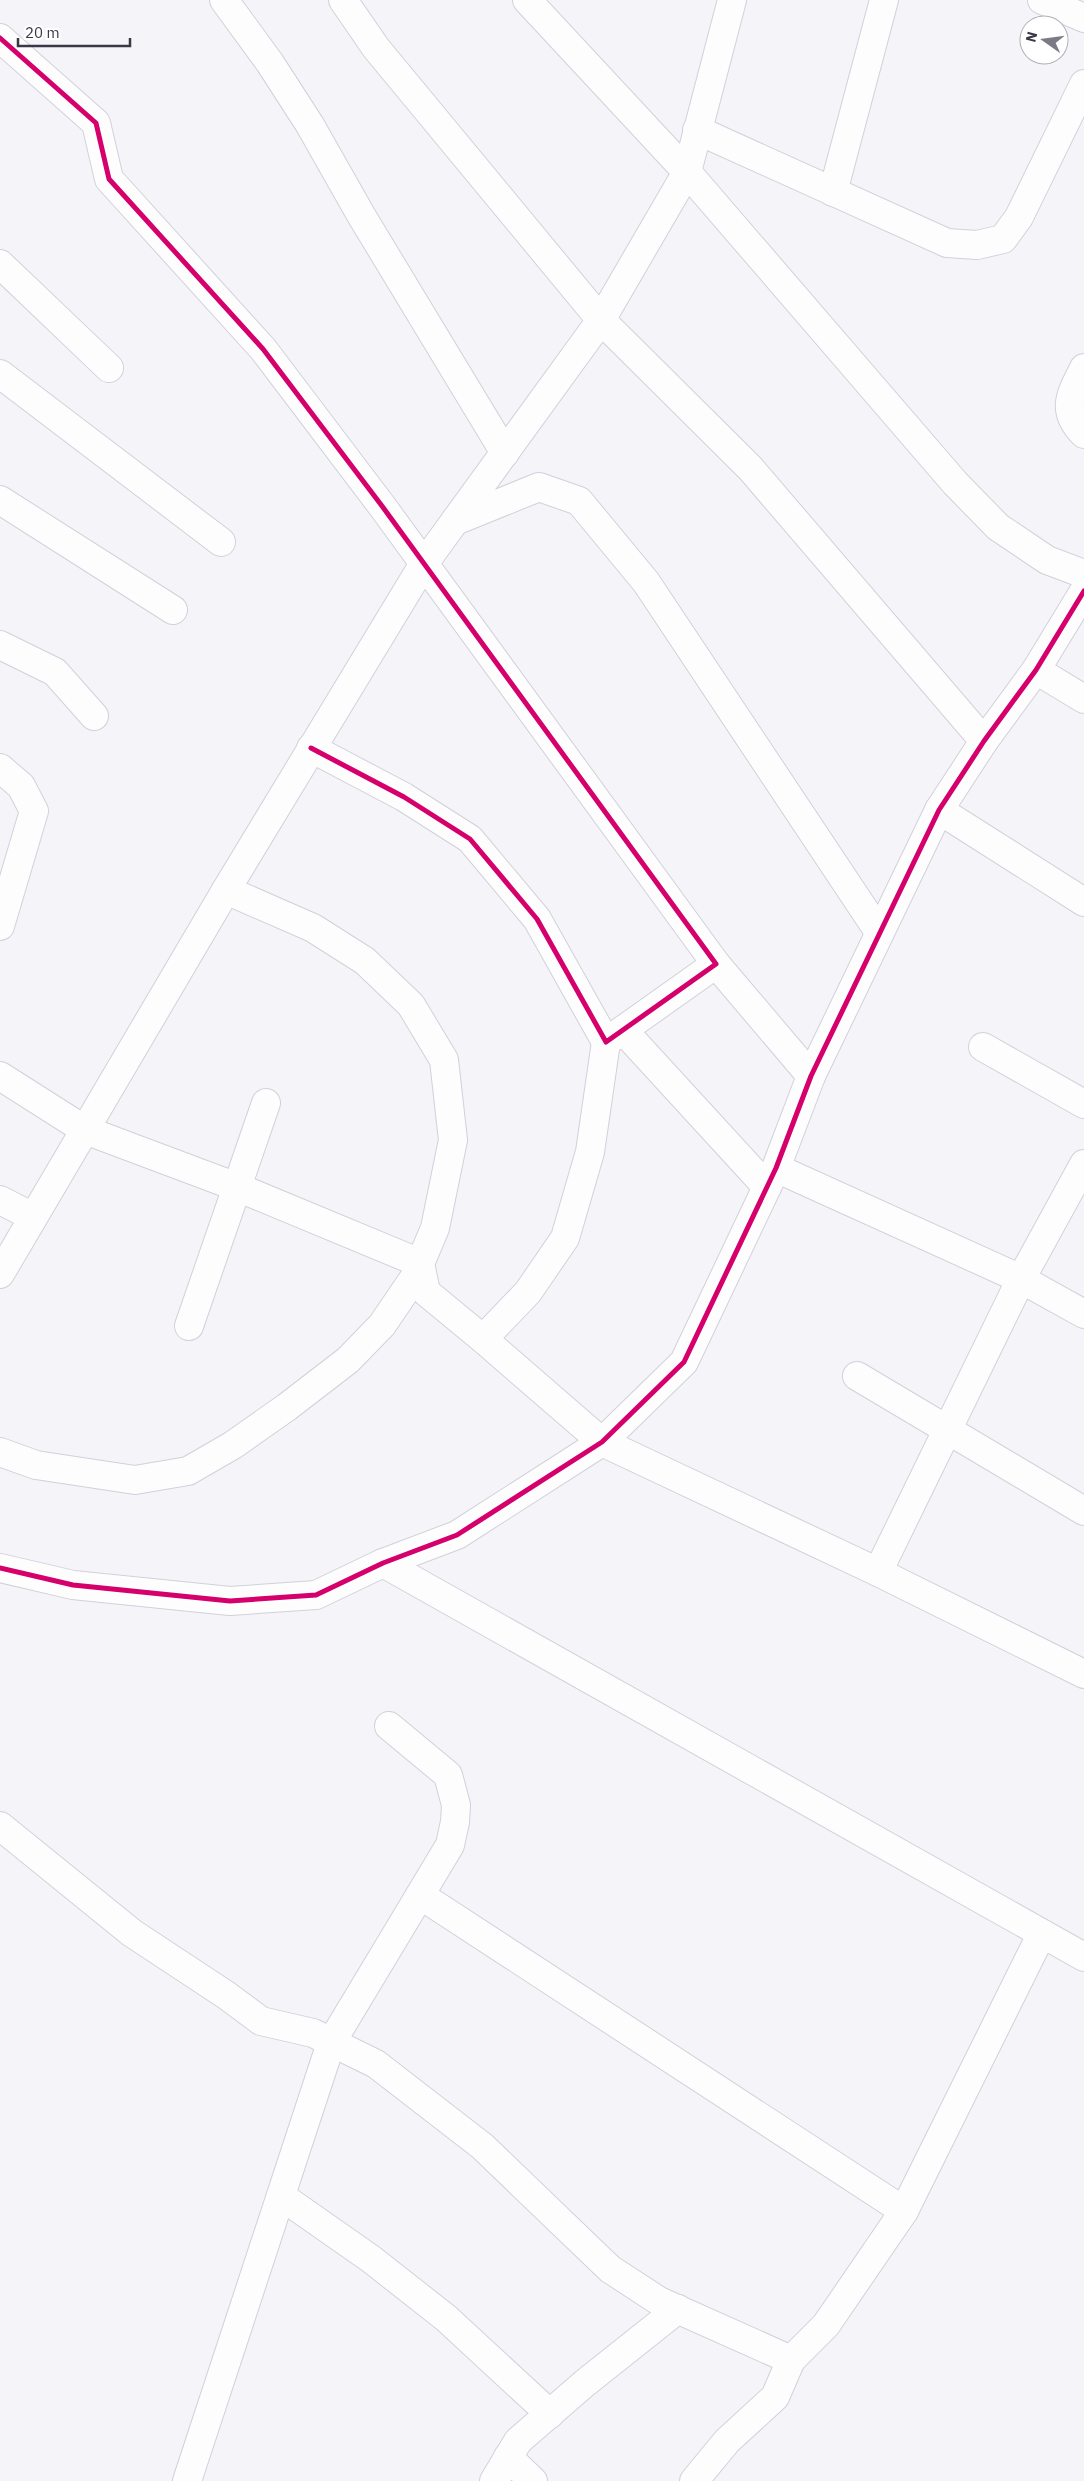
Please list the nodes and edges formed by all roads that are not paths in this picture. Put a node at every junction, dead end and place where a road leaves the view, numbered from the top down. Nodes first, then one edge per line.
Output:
1 (224, 0) edge
2 (343, 0) edge
3 (528, 0) edge
4 (732, 0) edge
5 (884, 0) edge
6 (1042, 0) edge
7 (1084, 18) edge
8 (0, 38) edge
9 (1084, 84) edge
10 (698, 130) junction
11 (686, 172) junction
12 (833, 192) junction
13 (0, 264) edge
14 (601, 320) junction
15 (109, 368) dead end
16 (1084, 368) edge
17 (0, 374) edge
18 (1084, 434) edge
19 (505, 453) junction
20 (0, 500) edge
21 (455, 521) junction
22 (221, 542) dead end
23 (423, 565) junction
24 (1084, 574) edge
25 (1084, 591) edge
26 (173, 610) dead end
27 (0, 645) edge
28 (1036, 670) junction
29 (1084, 700) edge
30 (94, 716) dead end
31 (984, 741) junction
32 (311, 748) junction
33 (0, 768) edge
34 (939, 810) junction
35 (226, 890) junction
36 (1084, 902) edge
37 (0, 926) edge
38 (879, 932) junction
39 (716, 964) junction
40 (614, 1036) junction
41 (983, 1048) dead end
42 (0, 1076) edge
43 (811, 1076) junction
44 (266, 1103) dead end
45 (1084, 1104) edge
46 (84, 1130) junction
47 (1084, 1164) edge
48 (771, 1177) junction
49 (237, 1187) junction
50 (0, 1200) edge
51 (33, 1217) junction
52 (420, 1263) junction
53 (0, 1274) edge
54 (1021, 1278) junction
55 (1084, 1314) edge
56 (189, 1326) dead end
57 (484, 1339) junction
58 (857, 1376) dead end
59 (948, 1431) junction
60 (602, 1442) junction
61 (0, 1452) edge
62 (1084, 1511) edge
63 (383, 1563) junction
64 (0, 1568) edge
65 (878, 1572) junction
66 (1084, 1674) edge
67 (389, 1726) dead end
68 (0, 1826) edge
69 (420, 1895) junction
70 (1041, 1935) junction
71 (1084, 1957) edge
72 (331, 2042) junction
73 (281, 2196) junction
74 (904, 2211) junction
75 (678, 2309) junction
76 (791, 2360) junction
77 (550, 2414) junction
78 (508, 2457) junction
79 (186, 2481) edge
80 (494, 2481) edge
81 (533, 2481) edge
82 (694, 2481) edge

1 - 19 street
2 - 14 street
3 - 11 street
4 - 10 street
5 - 12 street
6 - 7 street
8 - 23 street
9 - 12 street
10 - 11 street
10 - 12 street
11 - 14 street
11 - 24 street
13 - 15 street
14 - 19 street
14 - 31 street
16 - 18 street
17 - 22 street
19 - 21 street
20 - 26 street
21 - 23 street
21 - 38 street
23 - 32 street
23 - 39 street
25 - 28 street
27 - 30 street
28 - 29 street
28 - 31 street
31 - 34 street
32 - 35 street
32 - 40 street
33 - 37 street
34 - 36 street
34 - 38 street
35 - 46 street
35 - 52 street
38 - 43 street
39 - 40 street
39 - 43 street
40 - 48 street
40 - 57 street
41 - 45 street
42 - 46 street
43 - 48 street
44 - 49 street
46 - 49 street
46 - 51 street
47 - 54 street
48 - 54 street
48 - 60 street
49 - 52 street
49 - 56 street
50 - 51 street
51 - 53 street
52 - 57 street
52 - 61 street
54 - 55 street
54 - 59 street
57 - 60 street
58 - 59 street
59 - 62 street
59 - 65 street
60 - 63 street
60 - 65 street
63 - 64 street
63 - 70 street
65 - 66 street
67 - 69 street
68 - 72 street
69 - 72 street
69 - 74 street
70 - 71 street
70 - 74 street
72 - 73 street
72 - 75 street
73 - 77 street
73 - 79 street
74 - 76 street
75 - 76 street
75 - 77 street
76 - 82 street
77 - 78 street
78 - 80 street
78 - 81 street

